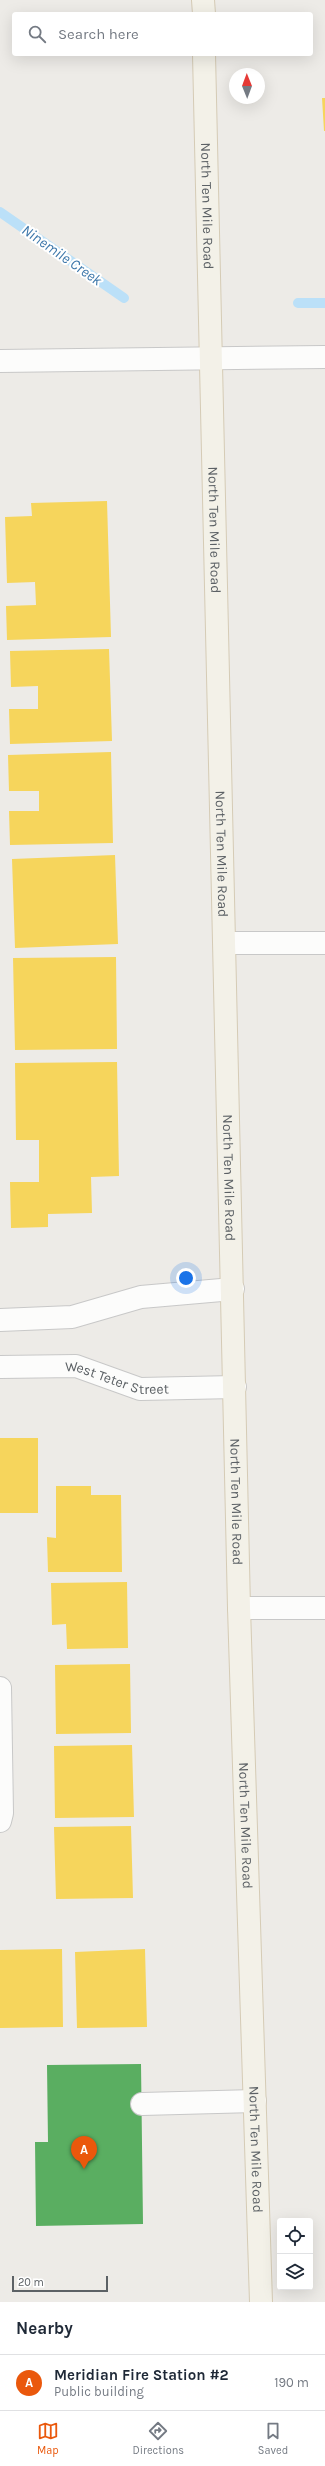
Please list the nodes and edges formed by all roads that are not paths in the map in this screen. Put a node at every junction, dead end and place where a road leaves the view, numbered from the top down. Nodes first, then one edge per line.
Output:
1 (203, 0) edge
2 (204, 12) edge
3 (204, 56) edge
4 (325, 357) edge
5 (212, 360) junction
6 (0, 361) edge
7 (226, 943) junction
8 (325, 943) edge
9 (233, 1289) junction
10 (0, 1320) edge
11 (0, 1367) edge
12 (235, 1387) junction
13 (239, 1608) junction
14 (325, 1608) edge
15 (0, 1688) edge
16 (0, 1821) edge
17 (255, 2101) junction
18 (142, 2104) dead end
19 (261, 2302) edge

1 - 2 main road
3 - 5 main road, North Ten Mile Road
4 - 5 street
5 - 6 street
5 - 7 main road, North Ten Mile Road
7 - 8 street
7 - 9 main road, North Ten Mile Road
9 - 10 street
9 - 12 main road, North Ten Mile Road
11 - 12 street, West Teter Street
12 - 13 main road, North Ten Mile Road
13 - 14 street
13 - 17 main road, North Ten Mile Road
15 - 16 street
17 - 18 street
17 - 19 main road, North Ten Mile Road

